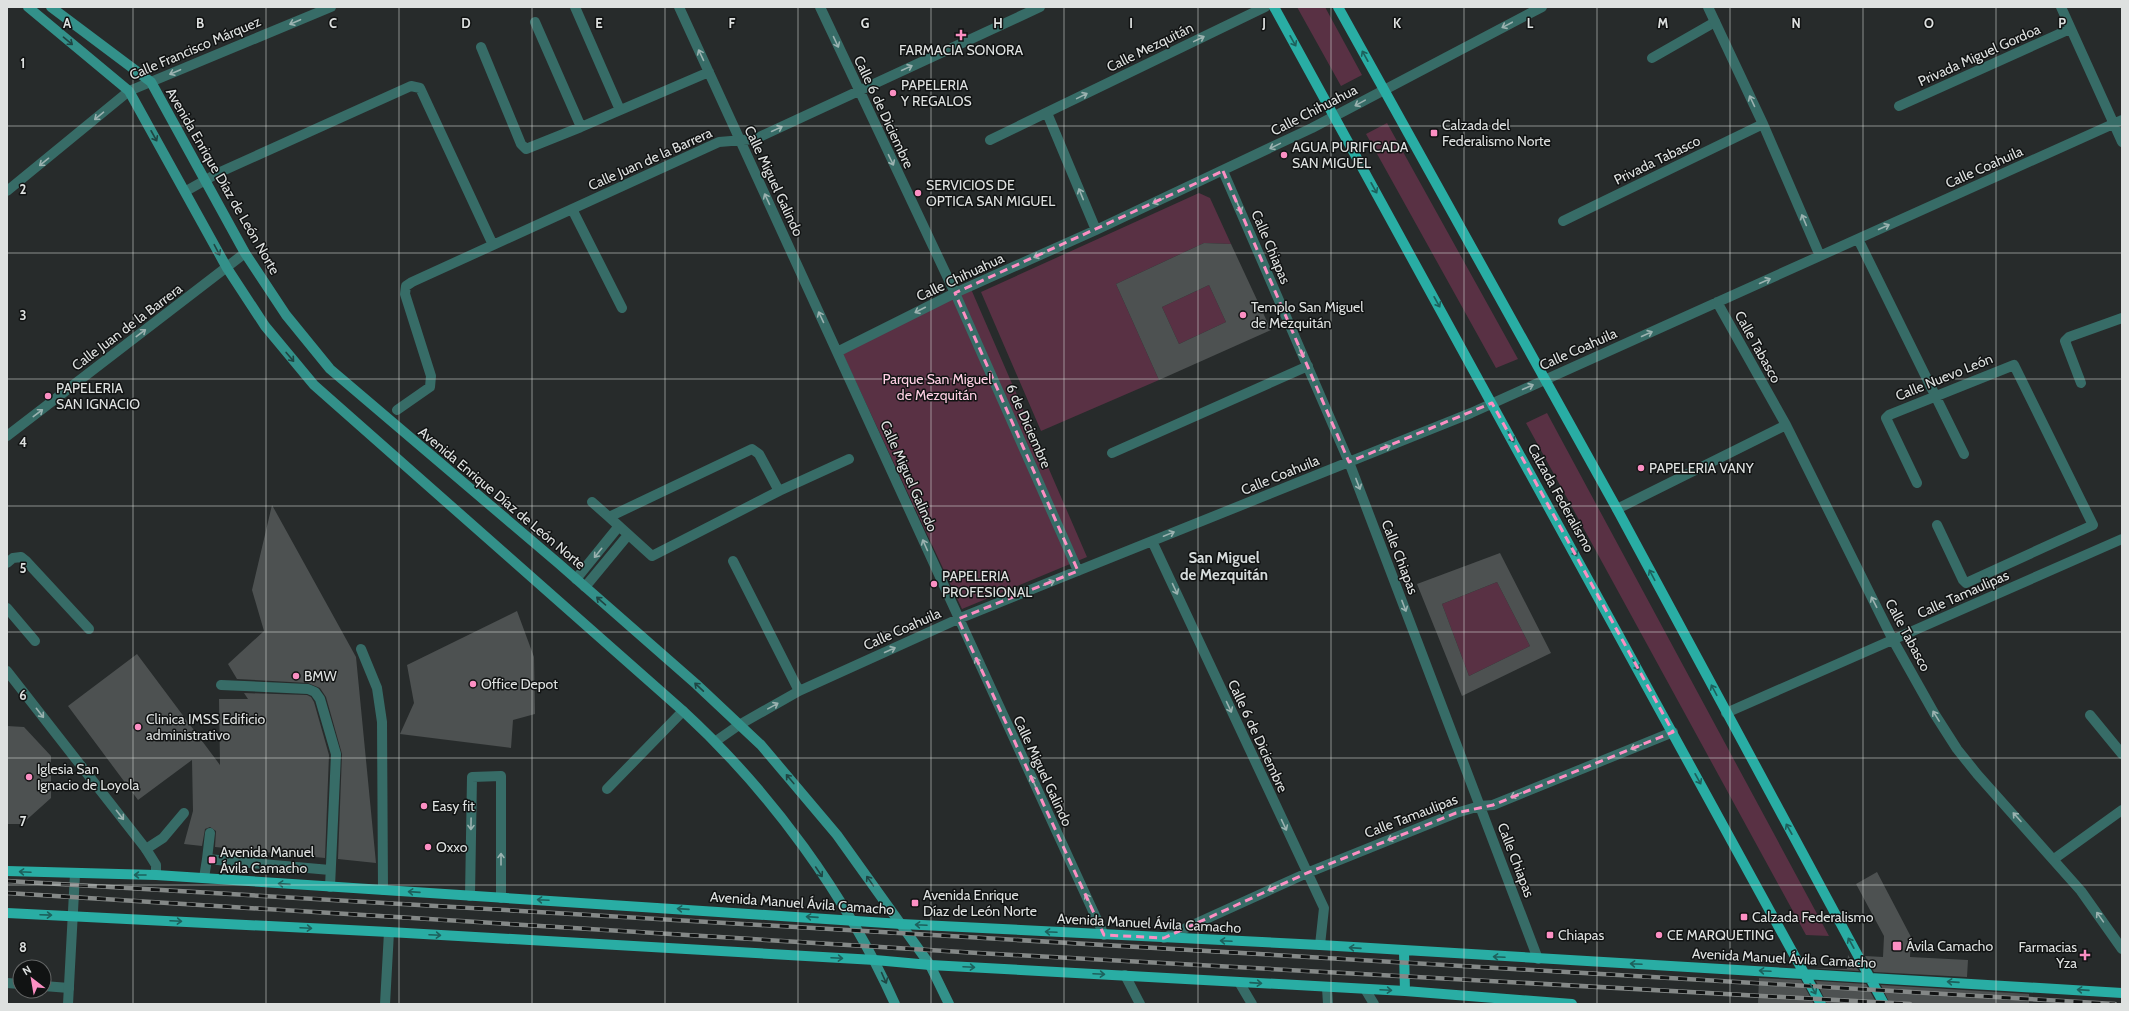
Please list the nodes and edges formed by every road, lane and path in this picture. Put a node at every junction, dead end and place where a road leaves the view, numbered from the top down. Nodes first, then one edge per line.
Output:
1 (28, 7) edge
2 (51, 7) edge
3 (331, 7) edge
4 (575, 7) edge
5 (679, 7) edge
6 (820, 7) edge
7 (1040, 7) edge
8 (1265, 7) edge
9 (1274, 7) edge
10 (1338, 7) edge
11 (1542, 7) edge
12 (1708, 7) edge
13 (2061, 7) edge
14 (535, 22) dead end
15 (1715, 22) junction
16 (2070, 29) junction
17 (481, 47) dead end
18 (1652, 58) dead end
19 (708, 72) junction
20 (151, 82) junction
21 (1384, 90) junction
22 (129, 91) junction
23 (858, 91) junction
24 (1899, 106) dead end
25 (620, 110) junction
26 (1047, 113) junction
27 (1336, 117) junction
28 (2118, 122) edge
29 (1762, 124) junction
30 (581, 127) junction
31 (740, 140) junction
32 (990, 140) dead end
33 (2122, 142) edge
34 (1223, 171) junction
35 (206, 179) junction
36 (7, 191) edge
37 (186, 191) junction
38 (572, 209) junction
39 (1563, 221) dead end
40 (1096, 230) junction
41 (1858, 239) junction
42 (493, 245) junction
43 (245, 254) junction
44 (1820, 256) junction
45 (227, 268) junction
46 (955, 293) junction
47 (1717, 302) junction
48 (622, 308) dead end
49 (2122, 318) edge
50 (837, 352) junction
51 (1308, 366) junction
52 (1544, 379) junction
53 (2081, 383) dead end
54 (1936, 396) junction
55 (1492, 403) junction
56 (397, 410) dead end
57 (1786, 425) junction
58 (7, 436) edge
59 (1112, 453) dead end
60 (1964, 454) dead end
61 (849, 459) dead end
62 (1349, 462) junction
63 (1916, 483) dead end
64 (779, 491) junction
65 (592, 502) dead end
66 (1617, 509) junction
67 (609, 517) junction
68 (1937, 525) dead end
69 (619, 526) junction
70 (628, 535) junction
71 (2122, 539) edge
72 (1152, 541) junction
73 (733, 561) dead end
74 (7, 563) edge
75 (1078, 571) junction
76 (576, 579) junction
77 (585, 587) junction
78 (7, 608) edge
79 (958, 620) junction
80 (89, 629) dead end
81 (1893, 640) junction
82 (35, 641) dead end
83 (361, 649) dead end
84 (7, 671) edge
85 (221, 685) dead end
86 (799, 691) junction
87 (683, 711) junction
88 (1726, 713) junction
89 (2090, 716) dead end
90 (739, 724) junction
91 (1673, 732) junction
92 (716, 741) junction
93 (2122, 754) edge
94 (607, 789) dead end
95 (1480, 806) junction
96 (2122, 810) edge
97 (184, 813) dead end
98 (210, 833) dead end
99 (146, 849) junction
100 (207, 859) junction
101 (2054, 859) junction
102 (330, 870) junction
103 (7, 871) edge
104 (1307, 873) junction
105 (75, 874) junction
106 (156, 875) junction
107 (204, 878) junction
108 (330, 887) junction
109 (383, 890) junction
110 (470, 896) junction
111 (501, 898) junction
112 (7, 913) edge
113 (73, 916) junction
114 (851, 920) junction
115 (901, 924) junction
116 (389, 932) junction
117 (1104, 935) junction
118 (1164, 938) junction
119 (1320, 946) junction
120 (2122, 949) edge
121 (1404, 952) junction
122 (1538, 959) junction
123 (875, 960) junction
124 (930, 965) junction
125 (1804, 973) junction
126 (1125, 975) junction
127 (1870, 977) junction
128 (1238, 982) junction
129 (52, 987) edge
130 (69, 988) junction
131 (1327, 988) junction
132 (1365, 989) junction
133 (1406, 991) junction
134 (2122, 993) edge
135 (1549, 1003) edge
136 (68, 1004) edge
137 (385, 1004) edge
138 (895, 1004) edge
139 (949, 1004) edge
140 (1140, 1004) edge
141 (1252, 1004) edge
142 (1328, 1004) edge
143 (1374, 1004) edge
144 (1572, 1004) edge
145 (1821, 1004) edge
146 (1884, 1004) edge

1 -> 22 main road
2 - 20 main road, Avenida Enrique Díaz de León Norte
3 -> 20 street, Calle Francisco Márquez
4 - 25 street
19 -> 5 street, Calle Miguel Galindo
6 -> 23 street, Calle 6 de Diciembre
23 -> 7 street, Calle Juan de la Barrera
26 -> 8 street, Calle Mezquitán
9 -> 27 main road, Calzada Federalismo
21 -> 10 main road
11 -> 21 street, Calle Chihuahua
12 - 15 street
13 - 16 street
14 - 30 street
15 - 18 street
29 -> 15 street
16 - 24 street, Privada Miguel Gordoa
16 - 28 street
17 - 30 street
19 - 25 street
19 - 31 street, Calle Miguel Galindo
20 - 22 street, Calle Francisco Márquez
20 - 35 main road, Avenida Enrique Díaz de León Norte
21 -> 27 street, Calle Chihuahua
21 - 52 main road
22 -> 36 street, Calle Francisco Márquez
22 -> 37 main road
31 -> 23 street, Calle Juan de la Barrera
23 -> 46 street, Calle 6 de Diciembre
25 - 30 street
26 - 32 street, Calle Mezquitán
40 -> 26 street
27 -> 34 street, Calle Chihuahua
27 -> 55 main road, Calzada Federalismo
28 - 33 street
41 -> 28 street, Calle Coahuila
29 - 39 street, Privada Tabasco
44 -> 29 street
31 - 38 street, Calle Juan de la Barrera
50 -> 31 street, Calle Miguel Galindo
34 -> 40 street, Calle Chihuahua
34 -> 51 street, Calle Chiapas
35 - 37 street
35 - 42 street
35 - 43 main road, Avenida Enrique Díaz de León Norte
37 -> 45 main road
38 - 42 street, Calle Juan de la Barrera
38 - 48 street
40 -> 46 street, Calle Chihuahua
41 - 44 street, Calle Coahuila
41 - 54 street
42 - 56 street, Calle Juan de la Barrera
43 - 45 street, Calle Juan de la Barrera
43 - 76 main road, Avenida Enrique Díaz de León Norte
47 -> 44 street, Calle Coahuila
58 -> 45 street, Calle Juan de la Barrera
45 -> 87 main road
46 -> 50 street, Calle Chihuahua
46 - 75 street, 6 de Diciembre
52 -> 47 street, Calle Coahuila
47 - 57 street, Calle Tabasco
49 - 53 street
79 -> 50 street, Calle Miguel Galindo
51 - 59 street
51 - 62 street, Calle Chiapas
55 -> 52 street, Calle Coahuila
52 - 66 main road
54 - 60 street
54 - 63 street, Calle Nuevo León
54 - 68 street, Calle Nuevo León
62 -> 55 street, Calle Coahuila
55 -> 91 main road, Calzada Federalismo
57 - 66 street
81 -> 57 street, Calle Tabasco
61 - 64 street
72 -> 62 street, Calle Coahuila
62 -> 95 street, Calle Chiapas
64 - 67 street
64 - 70 street
65 - 67 street
88 -> 66 main road
67 - 69 street
69 - 70 street
69 -> 76 street
70 - 77 street
71 - 81 street, Calle Tamaulipas
72 - 75 street, Calle Coahuila
72 -> 104 street, Calle 6 de Diciembre
73 - 86 street
74 - 80 street
79 -> 75 street, Calle Coahuila
76 - 77 main road, Avenida Enrique Díaz de León Norte
90 -> 77 main road, Avenida Enrique Díaz de León Norte
78 - 82 street
86 -> 79 street, Calle Coahuila
117 -> 79 street, Calle Miguel Galindo
81 - 88 street, Calle Tamaulipas
101 -> 81 street, Calle Tabasco
83 - 109 street
84 -> 99 street
85 - 102 street
90 -> 86 street, Calle Coahuila
87 - 92 main road
87 - 94 street
127 -> 88 main road
89 - 93 street
90 - 92 street, Calle Coahuila
115 -> 90 main road, Avenida Enrique Díaz de León Norte
91 -> 95 street, Calle Tamaulipas
91 -> 125 main road, Calzada Federalismo
92 -> 114 main road
95 -> 104 street, Calle Tamaulipas
95 - 122 street, Calle Chiapas
96 - 101 street
97 - 99 street
98 - 100 street
99 - 106 street
100 - 102 street
100 - 107 street
120 -> 101 street, Calle Tabasco
102 - 108 street
105 -> 103 main road, Avenida Manuel Ávila Camacho
104 -> 118 street, Calle Tamaulipas
104 - 119 street, Calle 6 de Diciembre
106 -> 105 main road, Avenida Manuel Ávila Camacho
105 - 113 street
106 - 107 main road, Avenida Manuel Ávila Camacho
108 -> 107 main road, Avenida Manuel Ávila Camacho
108 - 109 main road, Avenida Manuel Ávila Camacho
110 -> 109 main road, Avenida Manuel Ávila Camacho
110 - 111 main road, Avenida Manuel Ávila Camacho
111 -> 110 street
114 -> 111 main road, Avenida Manuel Ávila Camacho
112 -> 113 main road
113 -> 116 main road
113 - 130 street
114 - 115 main road, Avenida Manuel Ávila Camacho
114 - 123 main road
117 -> 115 main road, Avenida Manuel Ávila Camacho
115 - 124 main road, Avenida Enrique Díaz de León Norte
116 -> 123 main road
116 - 137 street
117 - 118 main road, Avenida Manuel Ávila Camacho
119 -> 118 main road, Avenida Manuel Ávila Camacho
121 -> 119 main road, Avenida Manuel Ávila Camacho
122 -> 121 main road, Avenida Manuel Ávila Camacho
121 - 133 main road
125 -> 122 main road, Avenida Manuel Ávila Camacho
123 - 124 main road
123 -> 138 main road
124 -> 126 main road
124 - 139 main road, Avenida Enrique Díaz de León Norte
125 - 127 main road, Avenida Manuel Ávila Camacho
125 -> 145 main road, Calzada Federalismo
126 - 128 main road
126 - 140 street
134 -> 127 main road, Avenida Manuel Ávila Camacho
127 - 146 main road
128 -> 131 main road
128 - 141 street
129 - 130 street
130 - 136 street
131 - 132 main road
131 - 142 street
132 -> 133 main road
132 - 143 street
133 - 135 main road
135 - 144 main road

